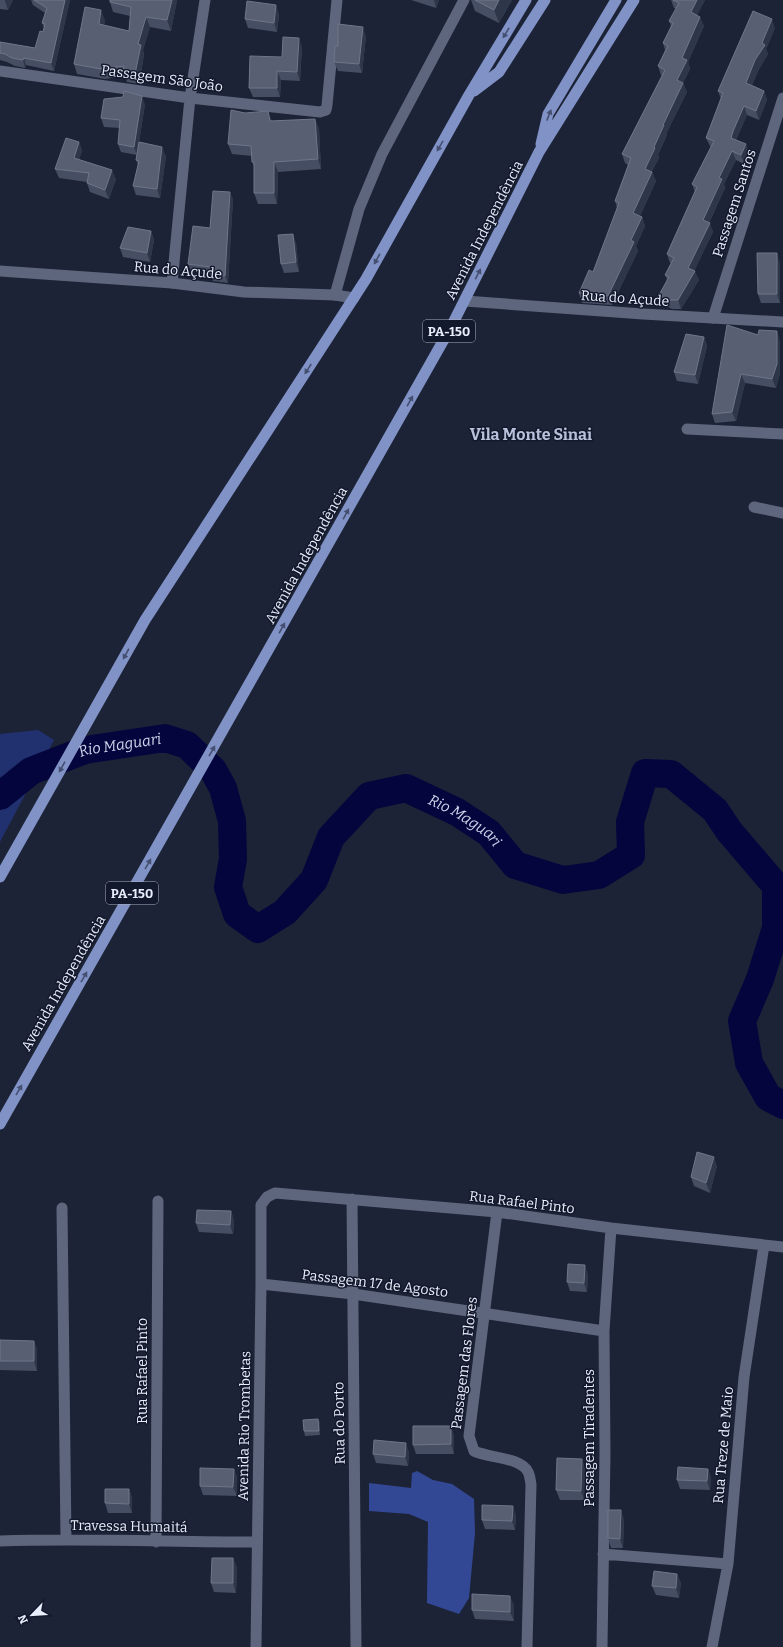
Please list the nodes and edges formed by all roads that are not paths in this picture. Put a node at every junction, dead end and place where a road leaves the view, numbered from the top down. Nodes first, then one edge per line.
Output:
1 (205, 0) edge
2 (337, 0) edge
3 (464, 0) edge
4 (526, 0) edge
5 (545, 0) edge
6 (616, 0) edge
7 (634, 0) edge
8 (0, 71) edge
9 (469, 95) junction
10 (190, 98) junction
11 (783, 98) edge
12 (540, 152) junction
13 (0, 271) edge
14 (172, 283) junction
15 (335, 296) junction
16 (354, 298) junction
17 (465, 300) junction
18 (713, 318) junction
19 (783, 322) edge
20 (687, 429) dead end
21 (783, 434) edge
22 (754, 507) dead end
23 (783, 513) edge
24 (0, 878) edge
25 (0, 1124) edge
26 (352, 1199) junction
27 (158, 1201) dead end
28 (260, 1205) joint
29 (62, 1208) dead end
30 (497, 1212) junction
31 (611, 1228) junction
32 (764, 1245) junction
33 (783, 1247) edge
34 (261, 1284) junction
35 (353, 1294) junction
36 (486, 1313) junction
37 (604, 1331) junction
38 (66, 1539) junction
39 (0, 1542) edge
40 (156, 1542) junction
41 (257, 1542) junction
42 (603, 1554) junction
43 (728, 1564) junction
44 (256, 1647) edge
45 (356, 1647) edge
46 (527, 1647) edge
47 (602, 1647) edge
48 (712, 1647) edge

1 - 10 street
2 - 10 street, Passagem São João
3 - 15 street
4 -> 9 main road
5 - 9 main road
12 -> 6 main road
7 - 12 main road, Avenida Independência / PA-150
8 - 10 street, Passagem São João
9 -> 16 main road
10 - 14 street
11 - 18 street, Passagem Santos
17 -> 12 main road, Avenida Independência / PA-150
13 - 14 street, Rua do Açude
14 - 15 street, Rua do Açude
15 - 16 street, Rua do Açude
16 -> 24 main road
17 - 18 street, Rua do Açude
25 -> 17 main road, Avenida Independência / PA-150
18 - 19 street, Rua do Açude
20 - 21 street
22 - 23 street
26 - 28 street, Rua Rafael Pinto
26 - 30 street, Rua Rafael Pinto
26 - 35 street, Rua do Porto
27 - 40 street, Rua Rafael Pinto
28 - 34 street, Avenida Rio Trombetas
29 - 38 street
30 - 31 street, Rua Rafael Pinto
30 - 36 street, Passagem das Flores
31 - 32 street, Rua Rafael Pinto
31 - 37 street, Passagem Tiradentes
32 - 33 street, Rua Rafael Pinto
32 - 43 street, Rua Treze de Maio
34 - 35 street, Passagem 17 de Agosto
34 - 41 street, Avenida Rio Trombetas
35 - 36 street, Passagem 17 de Agosto
35 - 45 street, Rua do Porto
36 - 37 street, Passagem 17 de Agosto
36 - 46 street, Passagem das Flores
37 - 42 street, Passagem Tiradentes
38 - 39 street, Travessa Humaitá
38 - 40 street, Travessa Humaitá
40 - 41 street, Travessa Humaitá
41 - 44 street, Avenida Rio Trombetas
42 - 43 street
42 - 47 street, Passagem Tiradentes
43 - 48 street, Rua Treze de Maio

